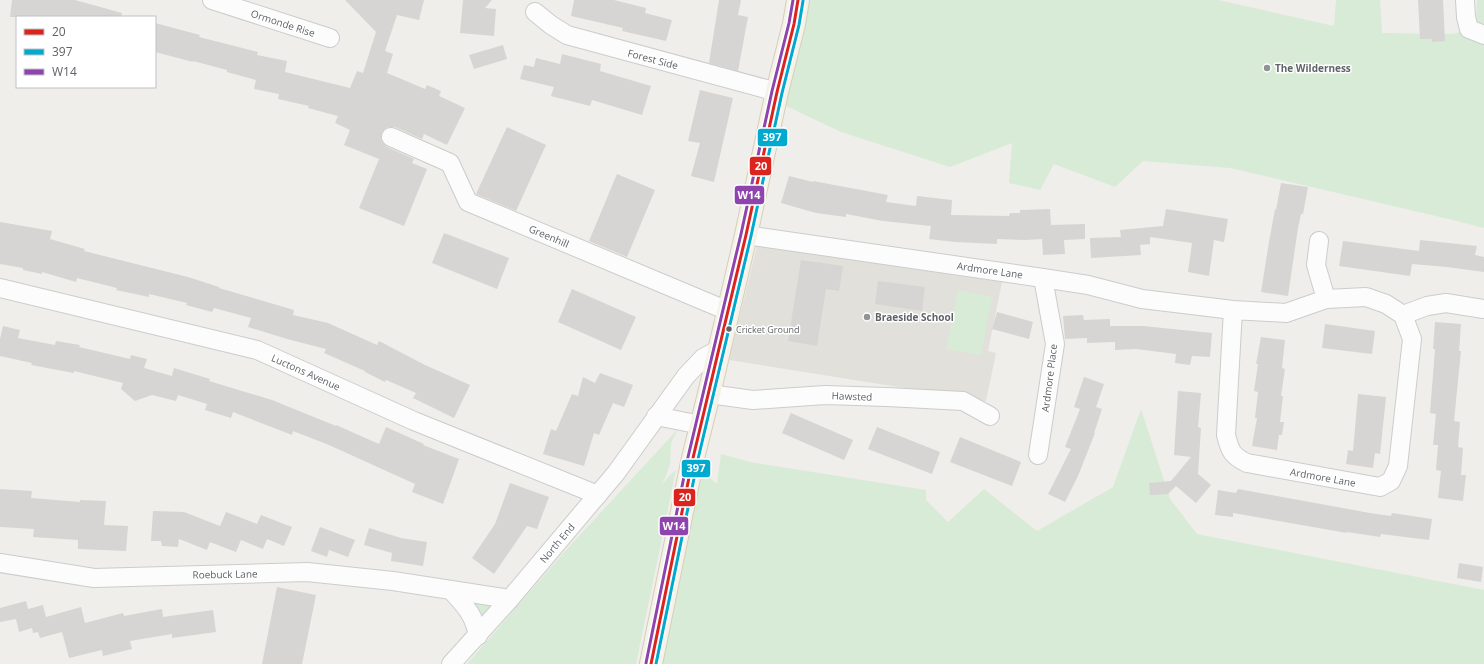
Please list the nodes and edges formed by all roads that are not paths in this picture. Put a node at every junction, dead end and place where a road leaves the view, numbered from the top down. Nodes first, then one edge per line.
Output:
1 (212, 0) edge
2 (798, 0) edge
3 (1465, 0) edge
4 (535, 12) dead end
5 (1484, 35) edge
6 (330, 38) dead end
7 (777, 92) junction
8 (391, 137) dead end
9 (746, 235) junction
10 (1319, 241) dead end
11 (1043, 278) junction
12 (0, 288) edge
13 (1326, 299) junction
14 (1484, 308) edge
15 (1233, 310) junction
16 (728, 311) junction
17 (1403, 315) junction
18 (718, 354) junction
19 (710, 394) junction
20 (656, 416) junction
21 (990, 416) dead end
22 (701, 425) junction
23 (1038, 455) dead end
24 (598, 495) junction
25 (0, 563) edge
26 (451, 590) junction
27 (509, 600) junction
28 (478, 636) junction
29 (451, 664) edge
30 (651, 664) edge

1 - 6 street, Ormonde Rise
2 - 7 main road
3 - 5 street
4 - 7 street, Forest Side
7 - 9 main road
8 - 16 street, Greenhill
9 - 11 street, Ardmore Lane
9 - 16 main road
10 - 13 street
11 - 15 street, Ardmore Lane
11 - 23 street, Ardmore Place
12 - 24 street, Luctons Avenue
13 - 15 street, Ardmore Lane
13 - 17 street, Ardmore Lane
14 - 17 street
15 - 17 street, Ardmore Lane
16 - 18 main road
18 - 19 main road
18 - 20 street, North End
19 - 21 street, Hawsted
19 - 22 main road
20 - 22 street
20 - 24 street, North End
22 - 30 main road
24 - 27 street, North End
25 - 26 street, Roebuck Lane
26 - 27 street, Roebuck Lane
26 - 28 street
27 - 28 street, North End
28 - 29 street, North End

